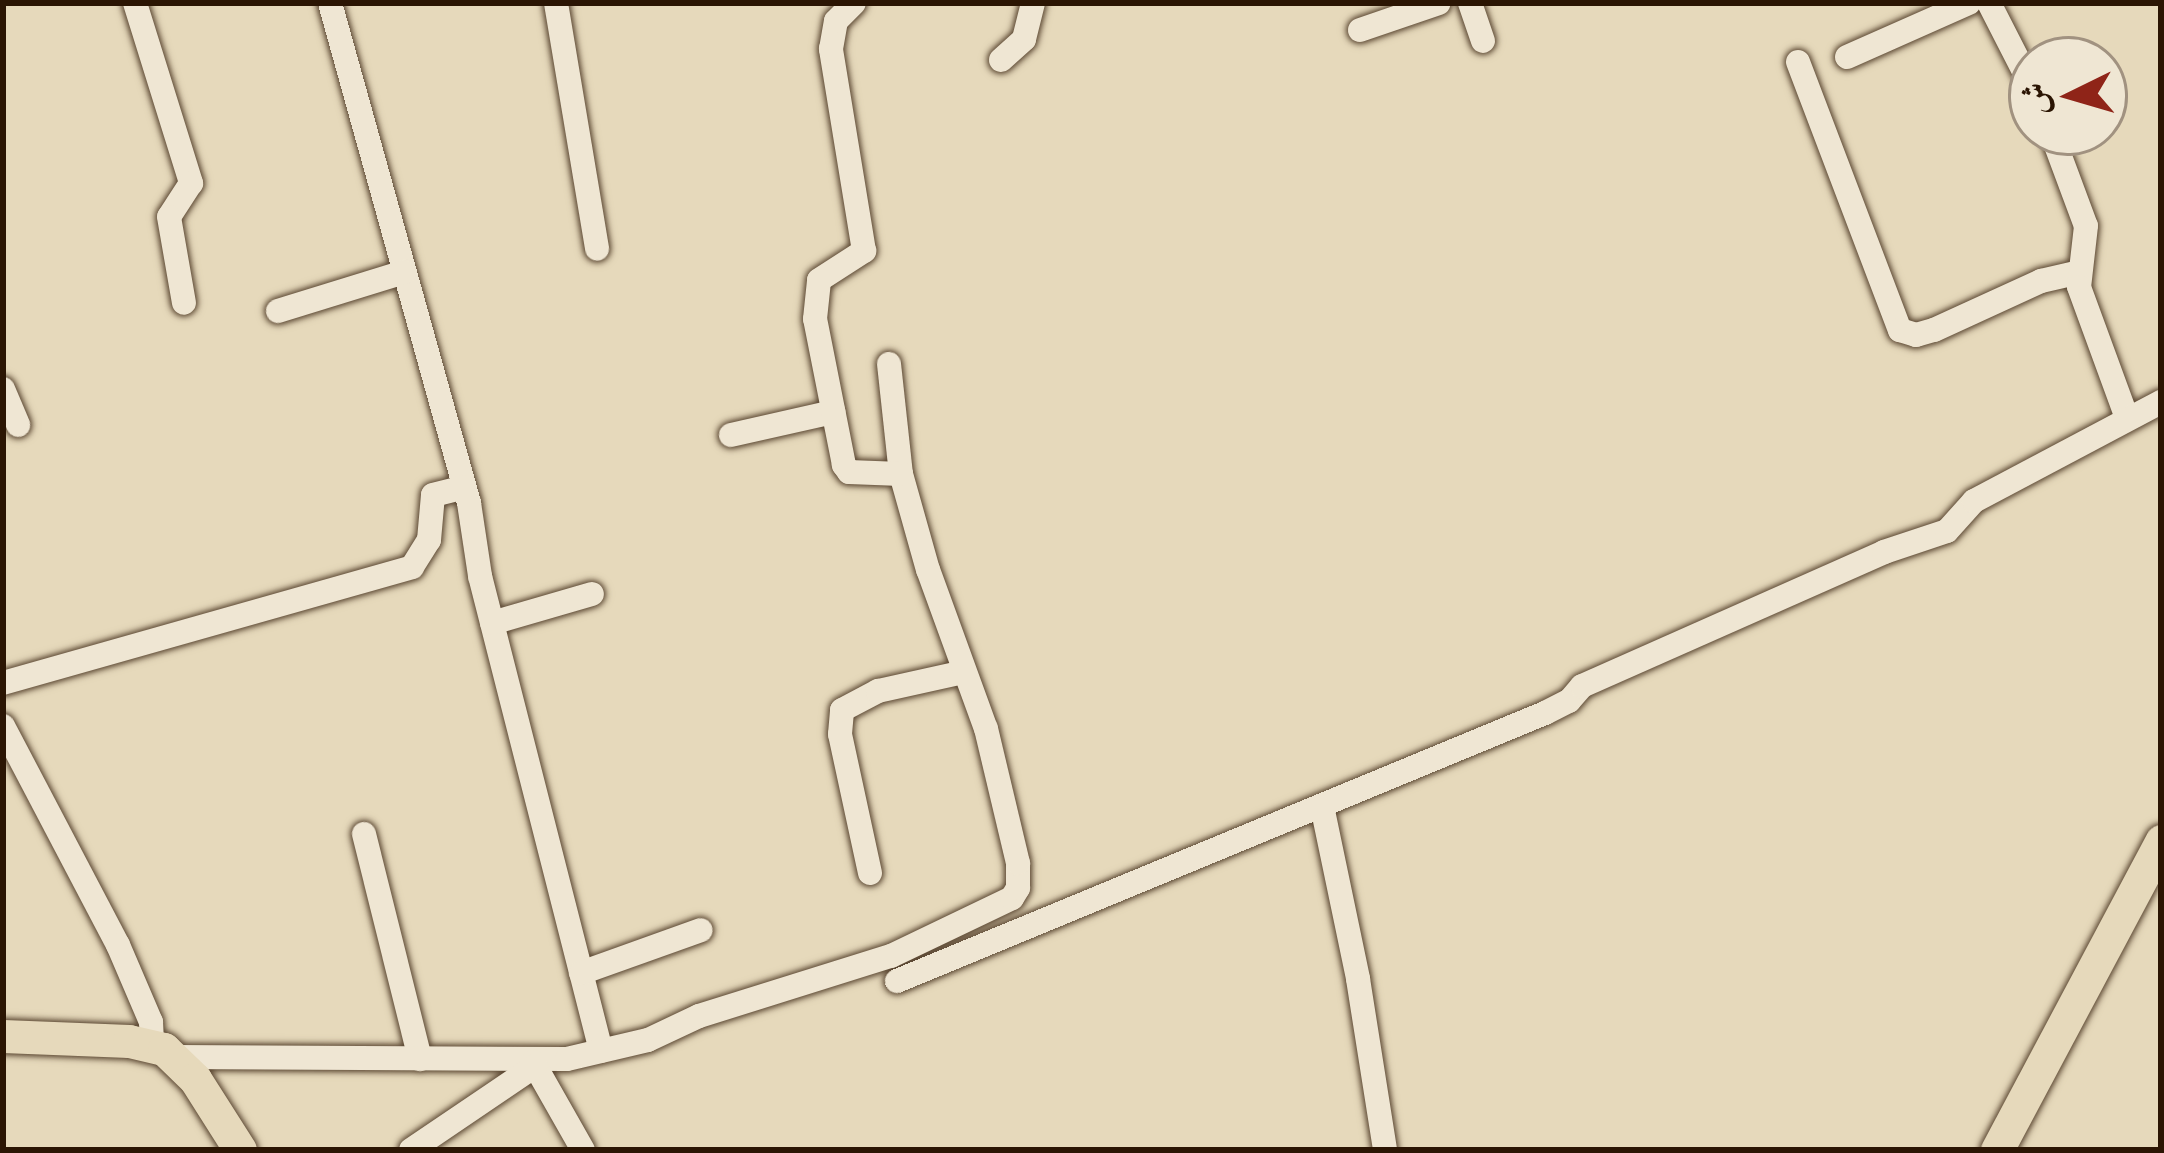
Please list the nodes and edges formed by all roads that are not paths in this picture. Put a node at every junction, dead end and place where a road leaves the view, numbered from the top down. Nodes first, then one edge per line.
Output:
1 (135, 3) edge
2 (330, 3) edge
3 (556, 3) edge
4 (854, 3) edge
5 (1033, 3) edge
6 (1438, 3) edge
7 (1470, 3) edge
8 (1969, 3) edge
9 (1989, 3) edge
10 (1360, 30) dead end
11 (1483, 40) dead end
12 (2008, 40) edge
13 (1847, 57) dead end
14 (1000, 60) dead end
15 (1798, 62) dead end
16 (2061, 156) edge
17 (597, 249) dead end
18 (404, 272) junction
19 (2080, 272) junction
20 (184, 303) dead end
21 (278, 311) dead end
22 (889, 364) dead end
23 (3, 389) edge
24 (2161, 402) edge
25 (833, 412) junction
26 (2127, 418) junction
27 (18, 425) dead end
28 (731, 435) dead end
29 (901, 474) junction
30 (464, 487) junction
31 (592, 594) dead end
32 (492, 623) junction
33 (964, 672) junction
34 (3, 682) edge
35 (3, 726) edge
36 (1322, 806) junction
37 (364, 834) dead end
38 (2161, 841) edge
39 (870, 874) dead end
40 (701, 930) dead end
41 (581, 973) junction
42 (897, 981) dead end
43 (3, 1036) edge
44 (164, 1051) junction
45 (602, 1051) junction
46 (420, 1059) junction
47 (534, 1064) junction
48 (240, 1150) edge
49 (411, 1150) edge
50 (583, 1150) edge
51 (1385, 1150) edge
52 (1997, 1150) edge

1 - 20 street
2 - 18 street
3 - 17 street
4 - 25 street
5 - 14 street
6 - 10 street
7 - 11 street
8 - 13 street
9 - 12 street
15 - 19 street
16 - 19 street
18 - 21 street
18 - 30 street
19 - 26 street
22 - 29 street
23 - 27 street
24 - 26 street
25 - 28 street
25 - 29 street
26 - 36 street
29 - 33 street
30 - 32 street
30 - 34 street
31 - 32 street
32 - 41 street
33 - 39 street
33 - 45 street
35 - 44 street
36 - 42 street
36 - 51 street
37 - 46 street
38 - 52 main road
40 - 41 street
41 - 45 street
43 - 44 main road
44 - 46 street
44 - 48 main road
45 - 47 street
46 - 47 street
47 - 49 street
47 - 50 street

